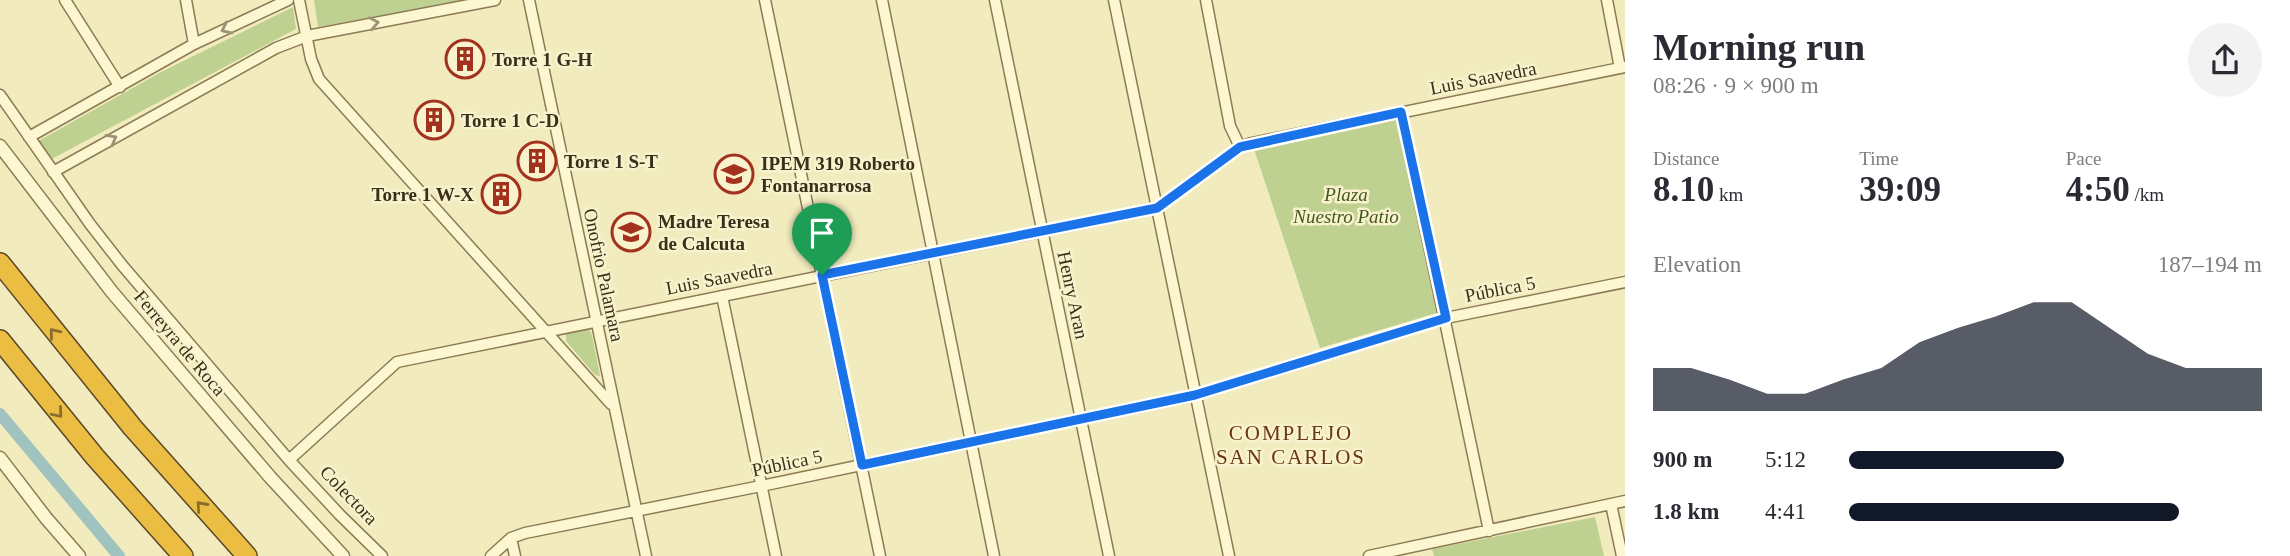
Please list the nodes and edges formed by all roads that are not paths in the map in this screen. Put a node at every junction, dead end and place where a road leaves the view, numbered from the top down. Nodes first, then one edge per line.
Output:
1 (65, 0) edge
2 (186, 0) edge
3 (288, 0) edge
4 (299, 0) edge
5 (495, 0) edge
6 (528, 0) edge
7 (765, 0) edge
8 (883, 0) edge
9 (995, 0) edge
10 (1114, 0) edge
11 (1206, 0) edge
12 (1607, 0) edge
13 (306, 36) junction
14 (194, 44) junction
15 (1623, 68) edge
16 (120, 86) junction
17 (0, 94) edge
18 (1401, 112) junction
19 (29, 137) junction
20 (0, 146) edge
21 (1240, 147) junction
22 (53, 172) junction
23 (1157, 208) junction
24 (1042, 231) junction
25 (933, 253) junction
26 (0, 263) edge
27 (822, 275) junction
28 (1625, 282) edge
29 (722, 296) junction
30 (1446, 318) junction
31 (596, 321) junction
32 (546, 331) junction
33 (0, 340) edge
34 (1195, 395) junction
35 (613, 406) junction
36 (1081, 419) junction
37 (971, 442) junction
38 (0, 458) edge
39 (289, 460) junction
40 (862, 465) junction
41 (761, 486) junction
42 (1625, 502) edge
43 (1611, 505) junction
44 (636, 511) junction
45 (1489, 531) junction
46 (511, 538) junction
47 (1422, 551) edge
48 (79, 556) edge
49 (183, 556) edge
50 (247, 556) edge
51 (343, 556) edge
52 (382, 556) edge
53 (491, 556) edge
54 (515, 556) edge
55 (646, 556) edge
56 (776, 556) edge
57 (880, 556) edge
58 (994, 556) edge
59 (1109, 556) edge
60 (1229, 556) edge
61 (1369, 556) edge
62 (1622, 556) edge

1 - 16 street
2 - 14 street
3 -> 14 street
4 - 13 street
13 -> 5 street
6 - 31 street, Onofrio Palamara
7 - 27 street
8 - 25 street
9 - 24 street, Henry Aran
10 - 23 street
11 - 21 street
12 - 15 street
22 -> 13 street
13 - 32 street
14 - 16 street
15 - 18 street, Luis Saavedra
16 - 19 street
17 - 19 street, Ferreyra de Roca
18 - 21 street, Luis Saavedra
18 - 30 street
19 - 22 street, Ferreyra de Roca
20 - 51 street, Ferreyra de Roca
21 - 23 street, Luis Saavedra
22 - 39 street, Ferreyra de Roca
23 - 24 street, Luis Saavedra
23 - 34 street
24 - 25 street, Luis Saavedra
24 - 36 street, Henry Aran
25 - 27 street, Luis Saavedra
25 - 37 street
50 -> 26 highway
27 - 29 street, Luis Saavedra
27 - 40 street
28 - 30 street, Pública 5
29 - 31 street, Luis Saavedra
29 - 41 street
30 - 34 street, Pública 5
30 - 45 street
31 - 32 street, Luis Saavedra
31 - 35 street, Onofrio Palamara
32 - 35 street
32 - 39 street, Luis Saavedra
33 -> 49 highway
34 - 36 street, Pública 5
34 - 60 street
35 - 44 street, Onofrio Palamara
36 - 37 street, Pública 5
36 - 59 street, Henry Aran
37 - 40 street, Pública 5
37 - 58 street
38 - 48 street
39 - 52 street, Colectora
40 - 41 street, Pública 5
40 - 57 street
41 - 44 street, Pública 5
41 - 56 street
42 - 43 street
43 - 45 street
43 - 62 street
44 - 46 street, Pública 5
44 - 55 street, Onofrio Palamara
45 - 47 street
46 - 53 street, Pública 5
46 - 54 street
47 - 61 street

